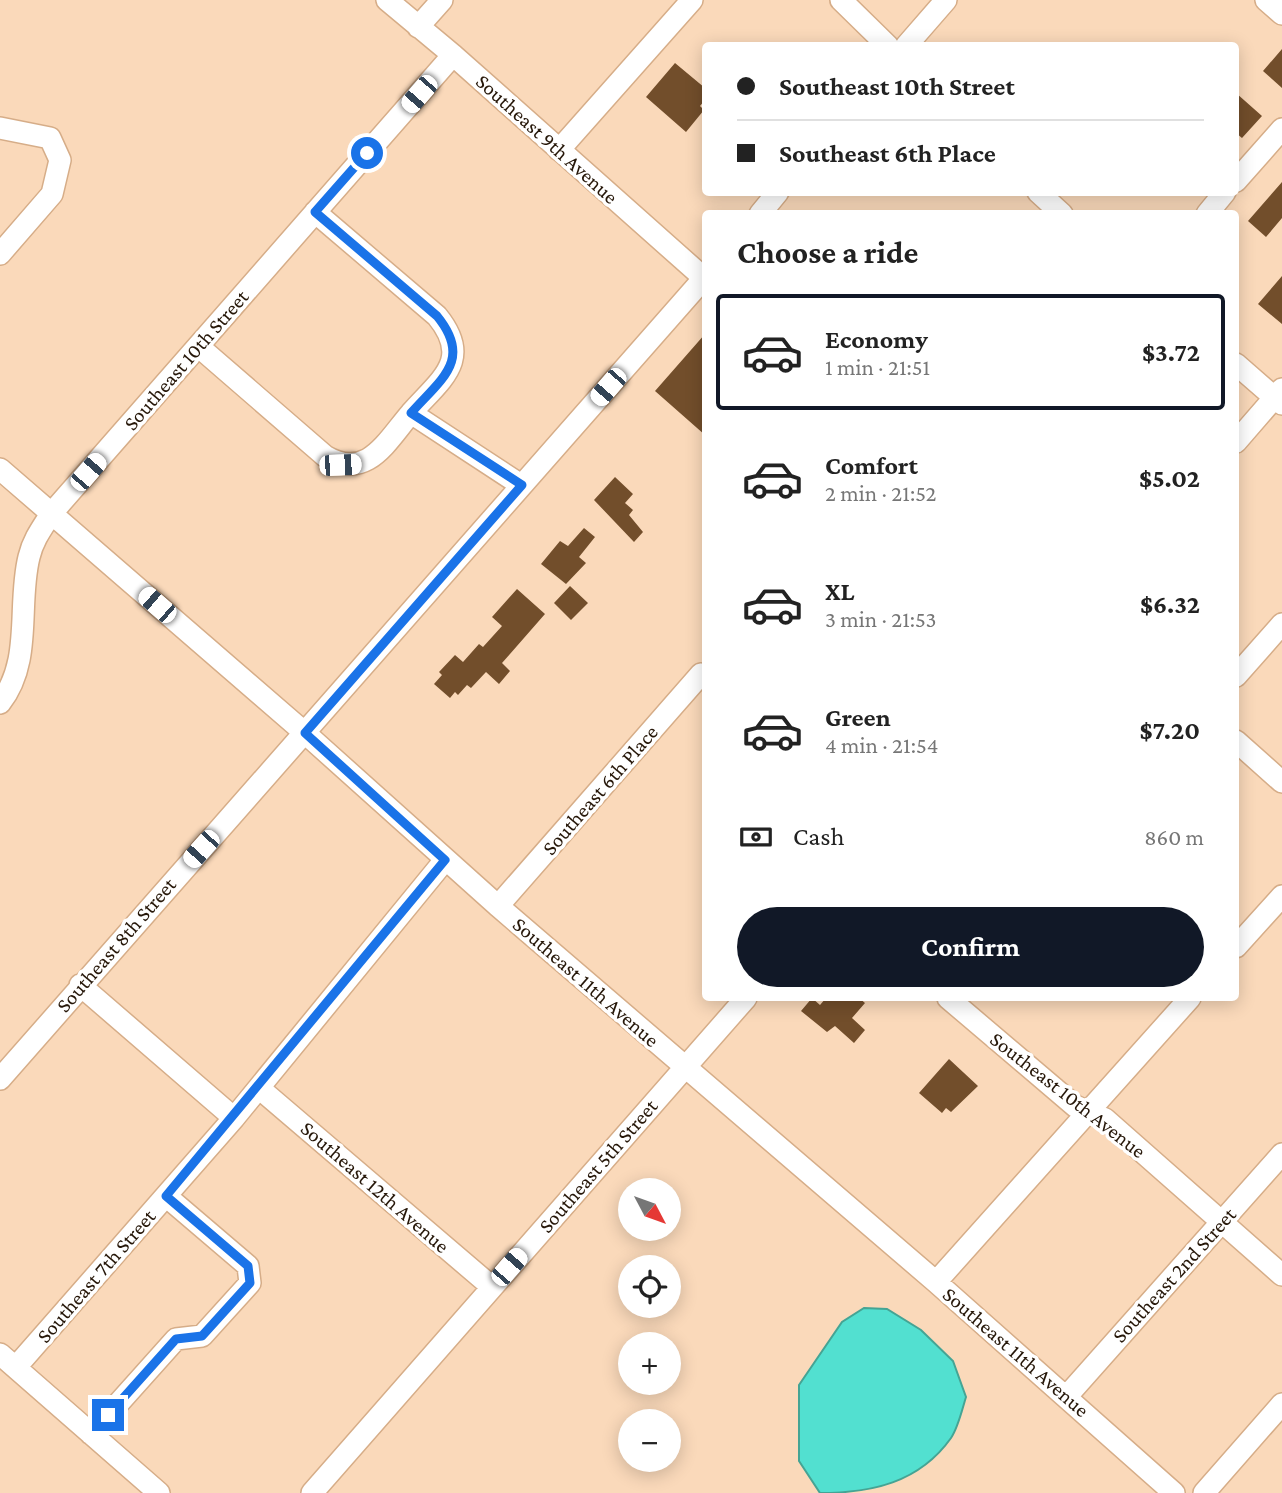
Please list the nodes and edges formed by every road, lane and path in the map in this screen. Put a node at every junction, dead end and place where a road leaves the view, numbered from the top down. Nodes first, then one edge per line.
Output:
1 (387, 0) edge
2 (442, 0) edge
3 (692, 0) edge
4 (841, 0) edge
5 (946, 0) edge
6 (1266, 0) edge
7 (1282, 14) edge
8 (418, 27) junction
9 (884, 42) edge
10 (909, 42) edge
11 (453, 55) junction
12 (0, 128) edge
13 (1282, 129) edge
14 (559, 150) junction
15 (1239, 178) edge
16 (775, 196) edge
17 (1042, 196) edge
18 (1222, 196) edge
19 (763, 210) edge
20 (1058, 210) edge
21 (1210, 210) edge
22 (315, 212) junction
23 (0, 254) edge
24 (702, 275) edge
25 (702, 281) edge
26 (198, 346) junction
27 (1239, 366) edge
28 (1279, 397) edge
29 (411, 413) junction
30 (1239, 439) edge
31 (0, 469) edge
32 (522, 485) junction
33 (51, 514) junction
34 (1282, 624) edge
35 (1239, 673) edge
36 (701, 674) dead end
37 (0, 703) edge
38 (305, 733) junction
39 (1239, 744) edge
40 (1282, 782) edge
41 (445, 860) junction
42 (1282, 896) edge
43 (498, 906) junction
44 (1239, 944) edge
45 (80, 985) junction
46 (743, 1001) edge
47 (952, 1001) edge
48 (1187, 1001) edge
49 (685, 1068) junction
50 (0, 1079) edge
51 (259, 1088) junction
52 (1088, 1114) junction
53 (234, 1118) junction
54 (1282, 1154) edge
55 (166, 1196) junction
56 (1220, 1223) junction
57 (1282, 1275) edge
58 (936, 1282) junction
59 (492, 1287) junction
60 (8, 1361) edge
61 (1067, 1396) junction
62 (1282, 1404) edge
63 (91, 1434) junction
64 (159, 1493) edge
65 (312, 1493) edge
66 (1174, 1493) edge
67 (1203, 1493) edge

1 - 8 street, Southeast 9th Avenue
2 - 8 street
3 - 14 street
4 - 9 street
5 - 10 street
6 - 7 street
8 - 11 street, Southeast 9th Avenue
11 - 14 street, Southeast 9th Avenue
11 - 22 street, Southeast 10th Street
12 - 23 street
13 - 15 street
14 - 24 street, Southeast 9th Avenue
16 - 19 street
17 - 20 street
18 - 21 street
22 - 26 street, Southeast 10th Street
22 - 29 street
25 - 32 street, Southeast 8th Street
26 - 29 street
26 - 33 street, Southeast 10th Street
27 - 28 street
28 - 30 street
29 - 32 street
31 - 33 street, Southeast 11th Avenue
32 - 38 street, Southeast 8th Street
33 - 37 street, Southeast 10th Street
33 - 38 street, Southeast 11th Avenue
34 - 35 street
36 - 43 street, Southeast 6th Place
38 - 41 street, Southeast 11th Avenue
38 - 45 street, Southeast 8th Street
39 - 40 street
41 - 43 street, Southeast 11th Avenue
41 - 51 street, Southeast 7th Street
42 - 44 street
43 - 49 street, Southeast 11th Avenue
45 - 50 street, Southeast 8th Street
45 - 53 street
46 - 49 street, Southeast 5th Street
47 - 52 street, Southeast 10th Avenue
48 - 52 street
49 - 58 street, Southeast 11th Avenue
49 - 59 street, Southeast 5th Street
51 - 53 street, Southeast 7th Street
51 - 59 street, Southeast 12th Avenue
52 - 56 street, Southeast 10th Avenue
52 - 58 street
53 - 55 street, Southeast 7th Street
54 - 56 street, Southeast 2nd Street
55 - 60 street, Southeast 7th Street
55 - 63 street
56 - 57 street, Southeast 10th Avenue
56 - 61 street, Southeast 2nd Street
58 - 61 street, Southeast 11th Avenue
59 - 65 street, Southeast 5th Street
60 - 63 street
61 - 66 street, Southeast 11th Avenue
62 - 67 street
63 - 64 street

